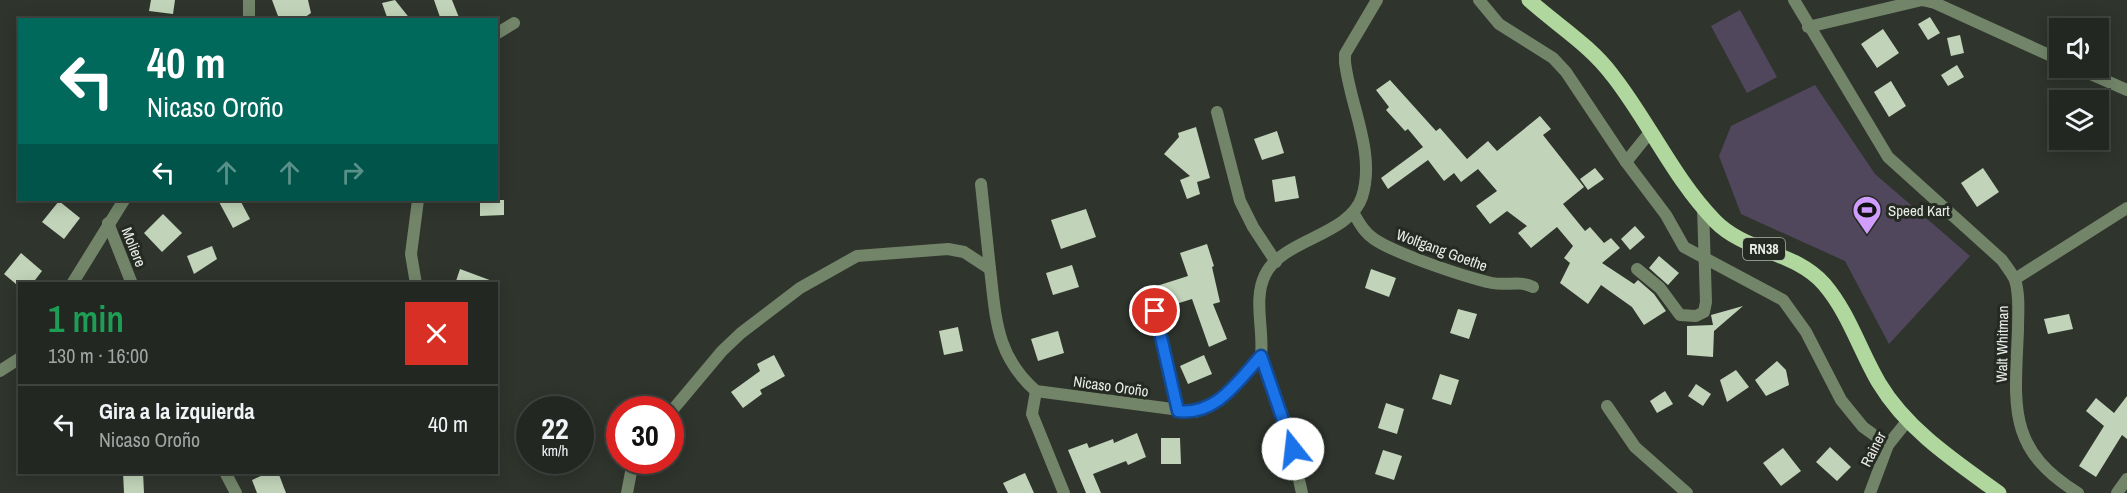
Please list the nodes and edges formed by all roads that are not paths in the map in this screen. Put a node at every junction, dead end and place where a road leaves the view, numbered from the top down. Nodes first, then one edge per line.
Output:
1 (249, 0) edge
2 (1377, 0) edge
3 (1479, 0) edge
4 (1529, 0) edge
5 (1794, 0) edge
6 (249, 18) edge
7 (514, 22) dead end
8 (1808, 27) junction
9 (498, 33) edge
10 (2049, 55) edge
11 (2100, 78) edge
12 (2127, 90) edge
13 (1217, 112) dead end
14 (1651, 131) junction
15 (1626, 162) junction
16 (981, 184) dead end
17 (123, 201) edge
18 (418, 201) edge
19 (1704, 207) junction
20 (2127, 208) edge
21 (1354, 214) junction
22 (108, 223) junction
23 (1704, 259) junction
24 (1276, 262) junction
25 (990, 269) junction
26 (1637, 269) dead end
27 (2014, 279) junction
28 (73, 282) edge
29 (131, 282) edge
30 (416, 282) edge
31 (1533, 287) dead end
32 (1155, 311) dead end
33 (1261, 356) junction
34 (18, 359) edge
35 (0, 371) edge
36 (1036, 391) junction
37 (684, 396) edge
38 (1607, 406) dead end
39 (1178, 411) junction
40 (1908, 420) junction
41 (1888, 445) junction
42 (226, 474) edge
43 (631, 474) edge
44 (2127, 478) edge
45 (1062, 492) edge
46 (236, 493) edge
47 (627, 493) edge
48 (1302, 493) edge
49 (1687, 493) edge
50 (1870, 493) edge
51 (1999, 493) edge
52 (2078, 493) edge
53 (2116, 493) edge

1 - 6 street
2 - 21 street
3 - 15 street
4 - 14 main road, RN38
5 - 8 street, Walt Whitman
7 - 9 street
8 - 10 street
8 - 27 street, Walt Whitman
11 - 12 street
13 - 24 street
14 - 15 street
14 - 19 main road, RN38
15 - 23 street
16 - 25 street
17 - 22 street
18 - 30 street
19 - 23 street
19 - 40 main road, RN38
20 - 27 street
21 - 24 street
21 - 31 street, Wolfgang Goethe
22 - 28 street
22 - 29 street, Moliere
23 - 26 street
23 - 41 street
24 - 33 street
25 - 36 street
25 - 37 street
27 - 52 street, Walt Whitman
32 - 39 street
33 - 39 street, Nicaso Oroño
33 - 48 street
34 - 35 street
36 - 39 street, Nicaso Oroño
36 - 45 street
38 - 49 street
40 - 41 street, Rainer
40 - 51 main road, RN38
41 - 50 street, Rainer
42 - 46 street
43 - 47 street
44 - 53 street

